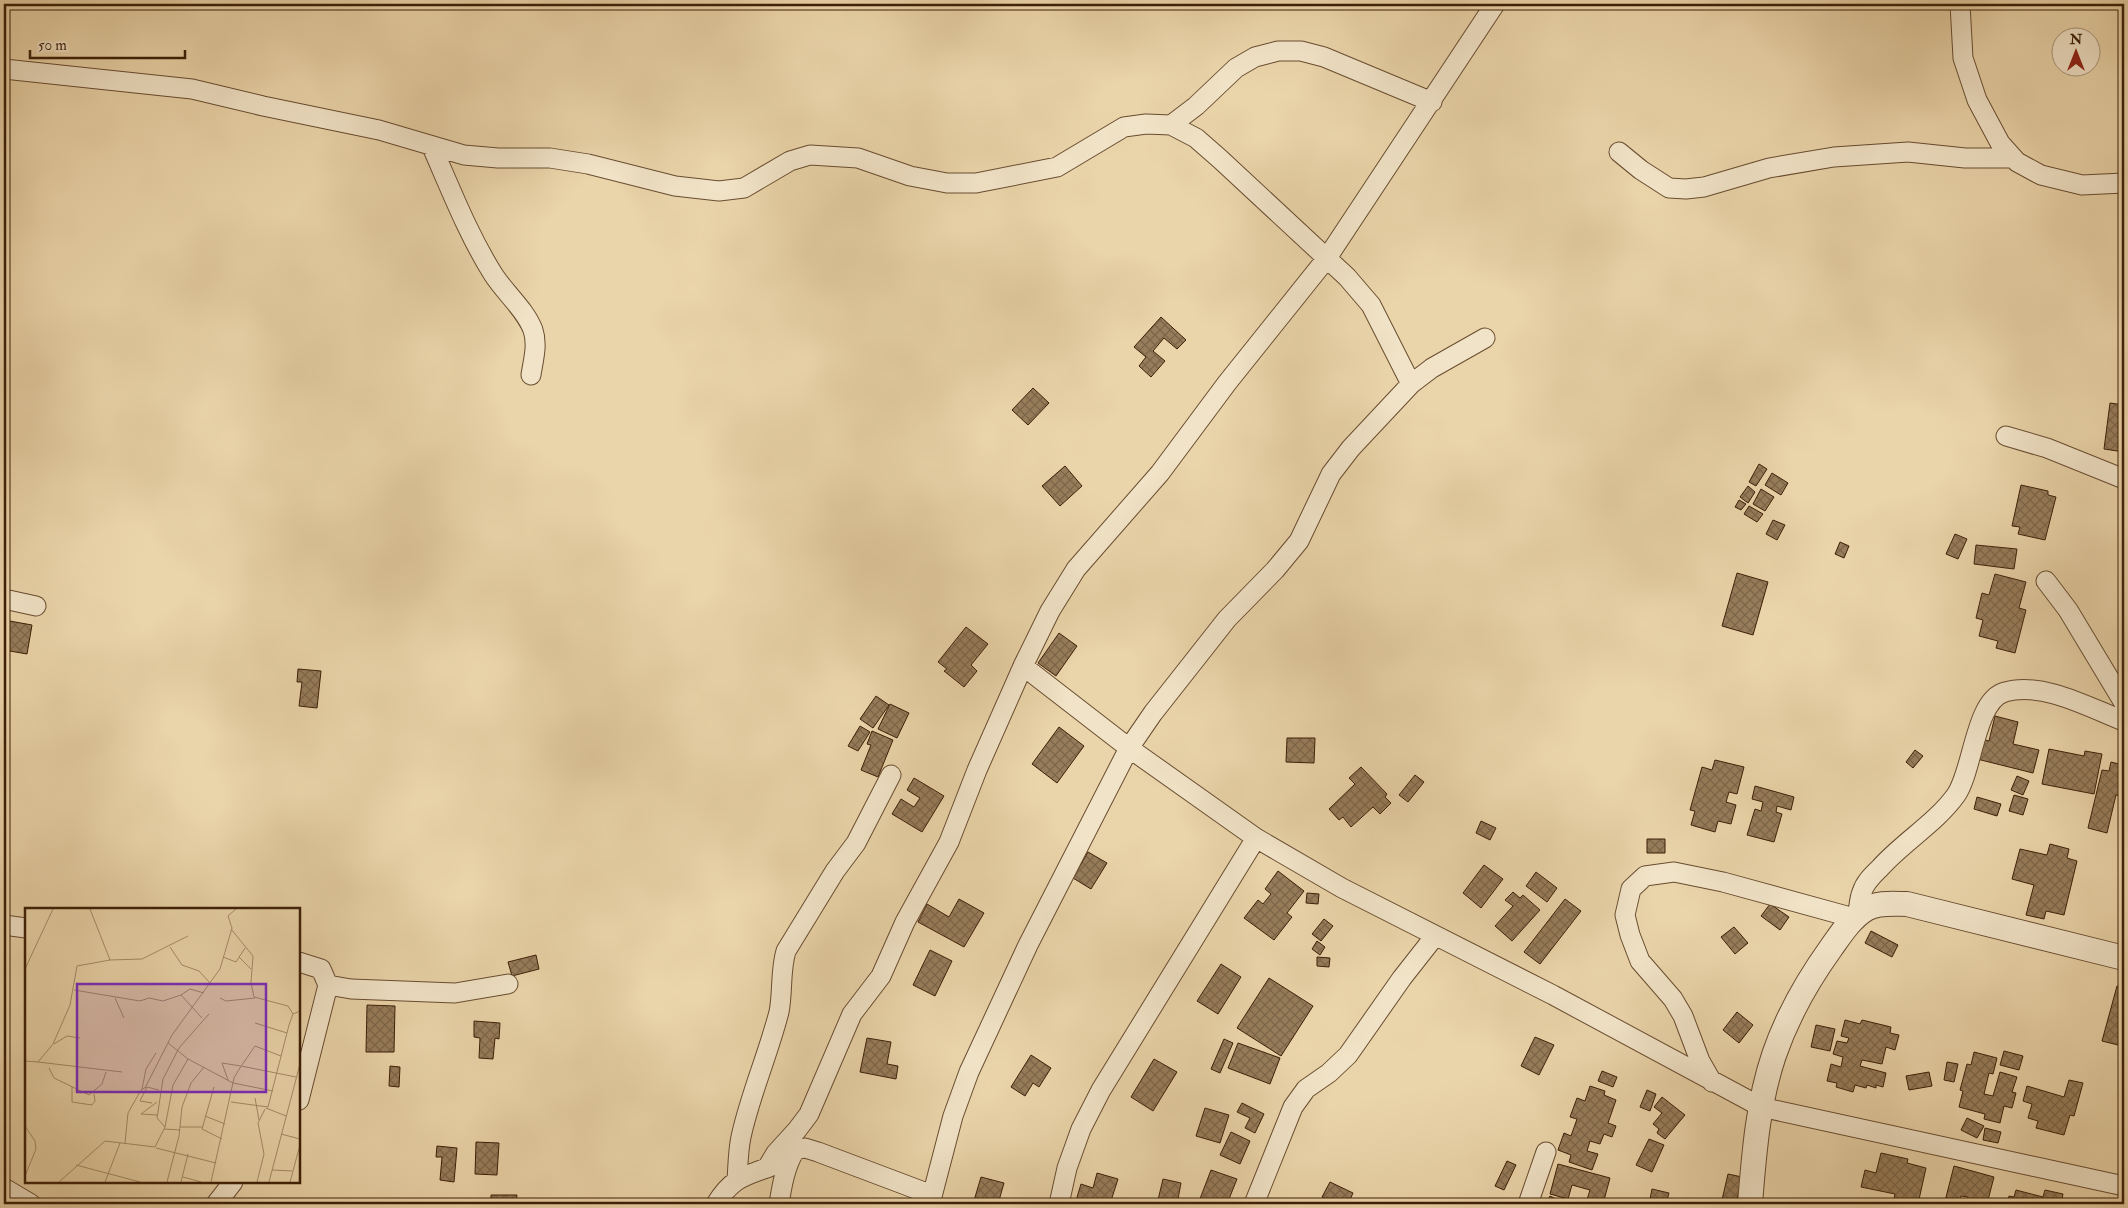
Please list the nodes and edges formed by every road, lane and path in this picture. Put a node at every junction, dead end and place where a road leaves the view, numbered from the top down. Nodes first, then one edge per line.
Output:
1 (1496, 4) edge
2 (1960, 4) edge
3 (4, 68) edge
4 (1432, 102) junction
5 (1170, 125) junction
6 (432, 147) junction
7 (1619, 152) dead end
8 (2013, 158) junction
9 (2124, 183) edge
10 (1327, 258) junction
11 (1485, 338) dead end
12 (530, 376) dead end
13 (1411, 384) junction
14 (2006, 436) dead end
15 (2124, 478) edge
16 (2046, 580) dead end
17 (4, 599) edge
18 (36, 606) dead end
19 (1023, 666) junction
20 (2124, 703) edge
21 (2124, 721) edge
22 (1129, 748) junction
23 (891, 775) dead end
24 (1256, 838) junction
25 (1856, 916) junction
26 (4, 925) edge
27 (25, 928) edge
28 (1435, 936) junction
29 (2124, 958) edge
30 (300, 962) edge
31 (328, 984) junction
32 (508, 984) dead end
33 (1712, 1082) junction
34 (300, 1096) edge
35 (1761, 1108) junction
36 (1546, 1152) dead end
37 (791, 1157) junction
38 (767, 1168) junction
39 (737, 1180) junction
40 (232, 1183) edge
41 (2124, 1186) edge
42 (4, 1188) edge
43 (931, 1200) edge
44 (32, 1204) edge
45 (216, 1204) edge
46 (716, 1204) edge
47 (779, 1204) edge
48 (1059, 1204) edge
49 (1254, 1204) edge
50 (1528, 1204) edge
51 (1750, 1204) edge

1 - 4 street
2 - 8 street
3 - 6 street
4 - 5 street
4 - 10 street
5 - 6 street
5 - 10 street
6 - 12 street
7 - 8 street
8 - 9 street
10 - 13 street
10 - 19 street
11 - 13 street
13 - 22 street
14 - 15 street
16 - 20 street
17 - 18 street
19 - 22 street
19 - 38 street
21 - 25 street
22 - 24 street
22 - 43 street
23 - 39 street
24 - 28 street
24 - 48 street
25 - 29 street
25 - 33 street
25 - 35 street
26 - 27 street
28 - 33 street
28 - 49 street
30 - 31 street
31 - 32 street
31 - 34 street
33 - 35 street
35 - 41 street
35 - 51 street
36 - 50 street
37 - 38 street
37 - 43 street
37 - 47 street
38 - 39 street
39 - 46 street
40 - 45 street
42 - 44 street

